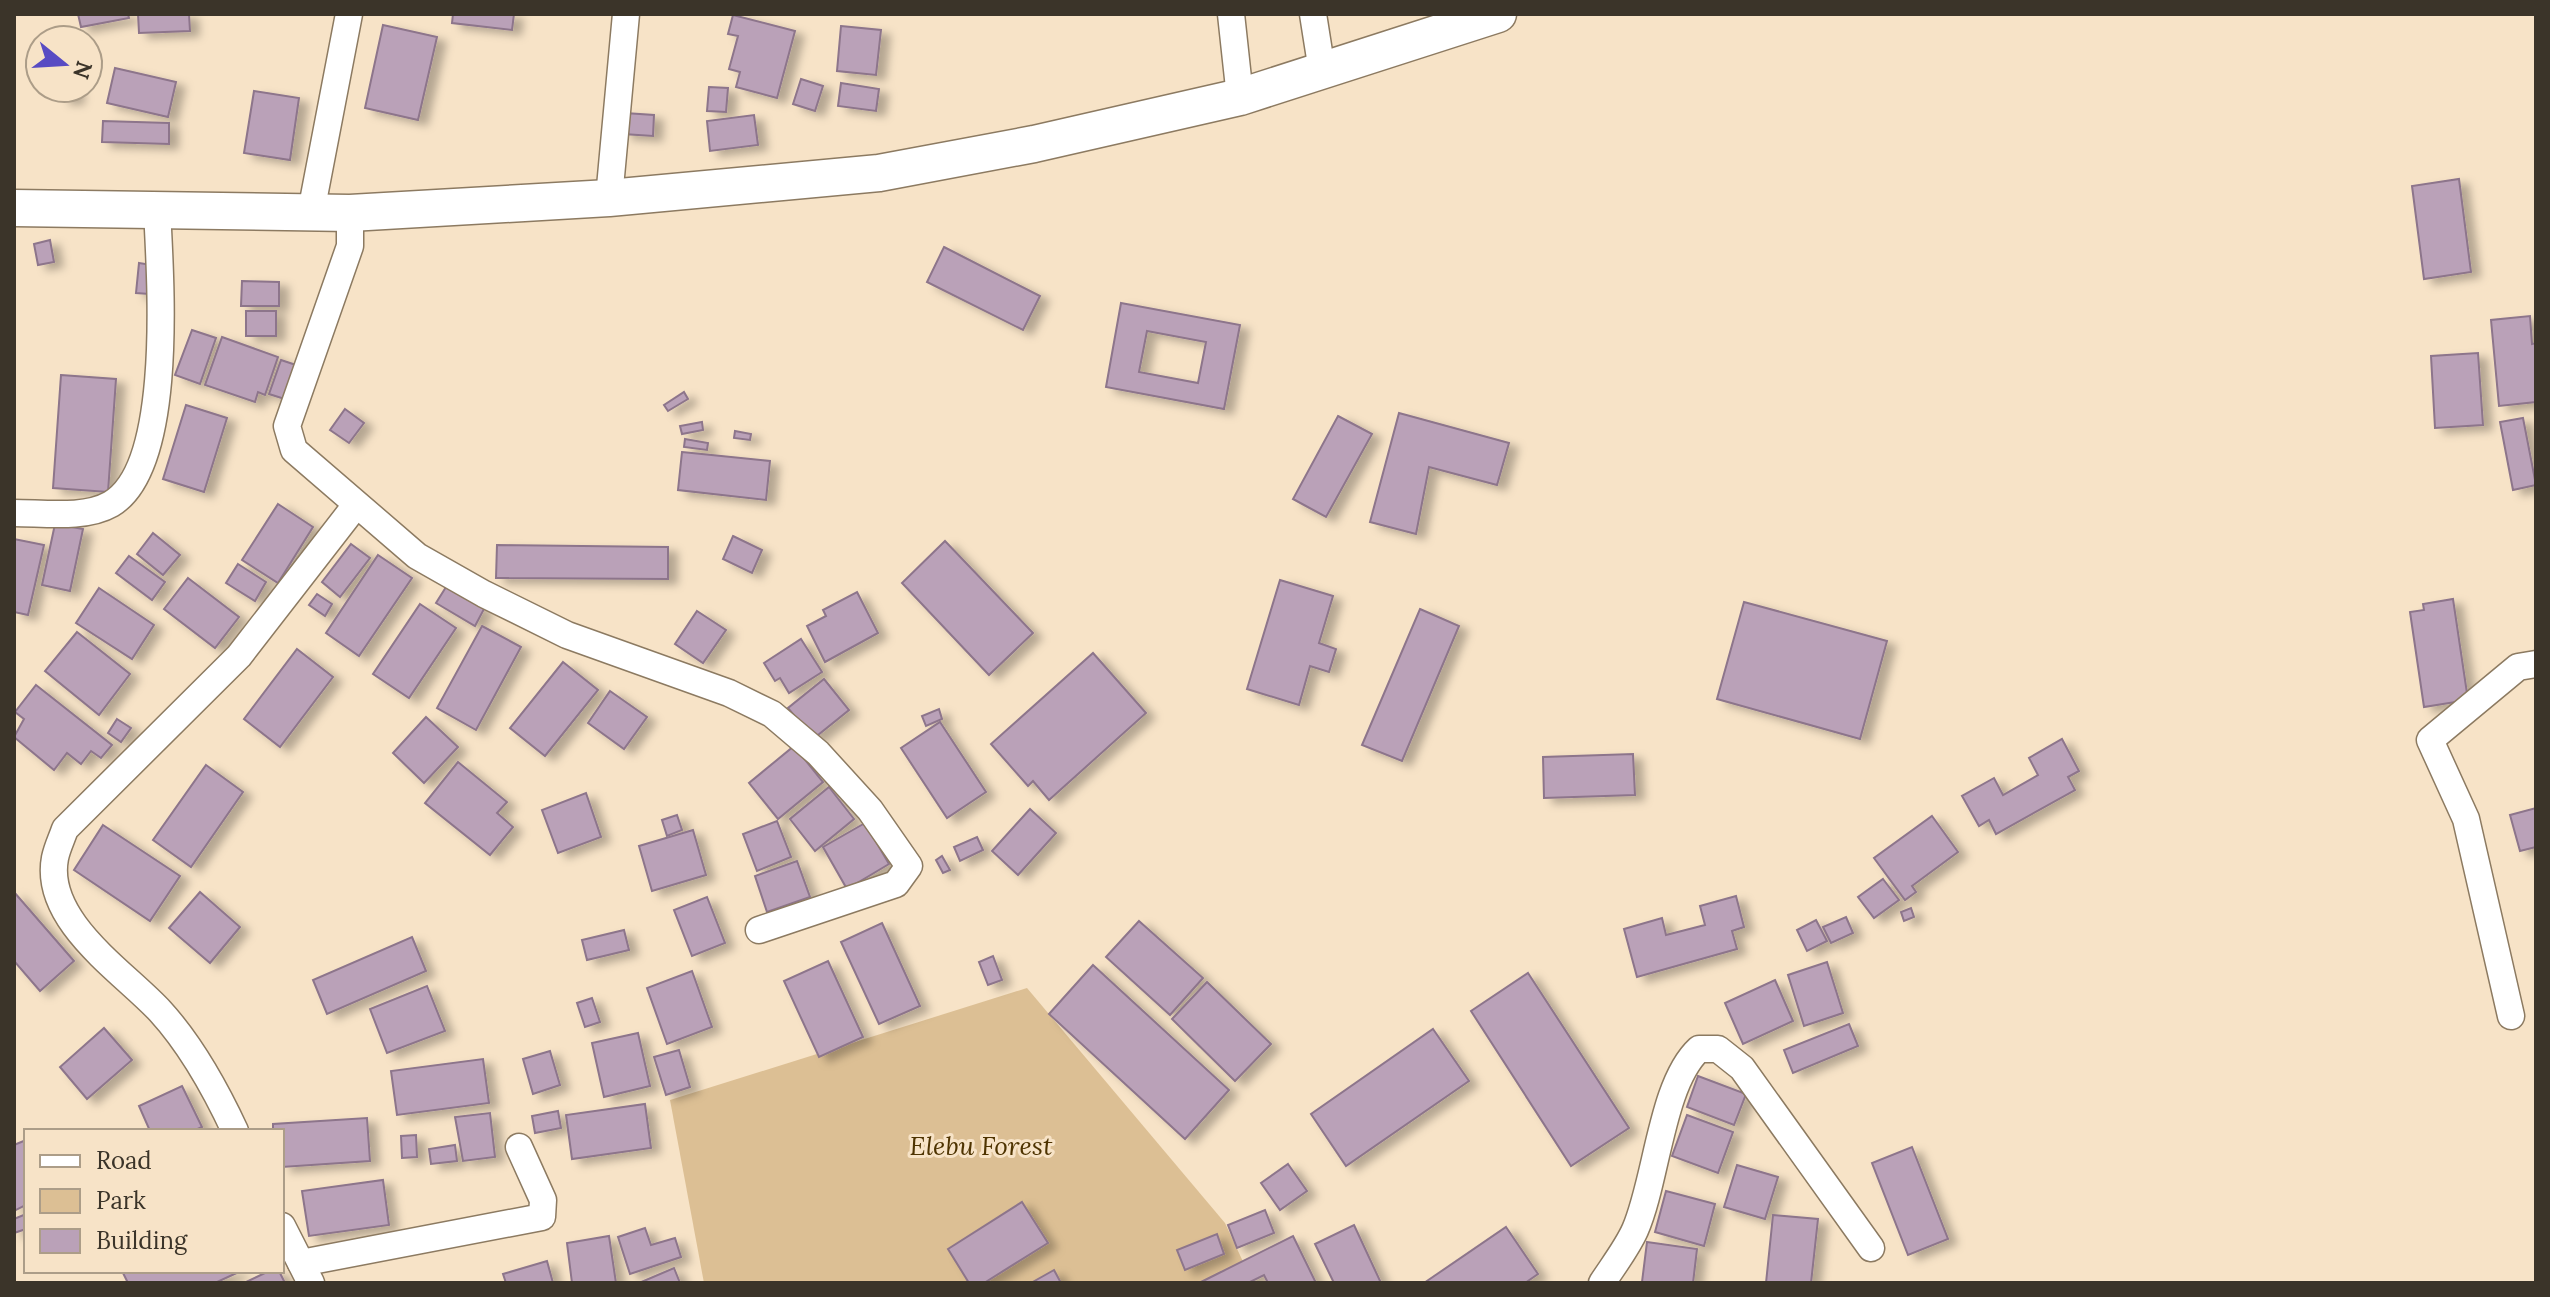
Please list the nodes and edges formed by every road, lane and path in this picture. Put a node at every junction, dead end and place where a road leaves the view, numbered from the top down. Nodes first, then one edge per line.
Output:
1 (349, 14) edge
2 (626, 14) edge
3 (1231, 14) edge
4 (1313, 14) edge
5 (1498, 14) edge
6 (1322, 71) junction
7 (1240, 97) junction
8 (609, 198) junction
9 (14, 208) edge
10 (157, 209) junction
11 (311, 212) junction
12 (350, 213) junction
13 (356, 505) junction
14 (14, 513) edge
15 (2536, 664) edge
16 (759, 930) dead end
17 (2511, 1016) dead end
18 (234, 1129) edge
19 (519, 1147) dead end
20 (284, 1230) edge
21 (1871, 1248) dead end
22 (306, 1273) edge
23 (1602, 1283) edge

1 - 11 street
2 - 8 street
3 - 7 street
4 - 6 street
5 - 6 main road
6 - 7 main road
7 - 8 main road
8 - 12 main road
9 - 10 main road
10 - 11 main road
10 - 14 street
11 - 12 main road
12 - 13 street
13 - 16 street
13 - 18 street
15 - 17 street
19 - 22 street
20 - 22 street
21 - 23 street

